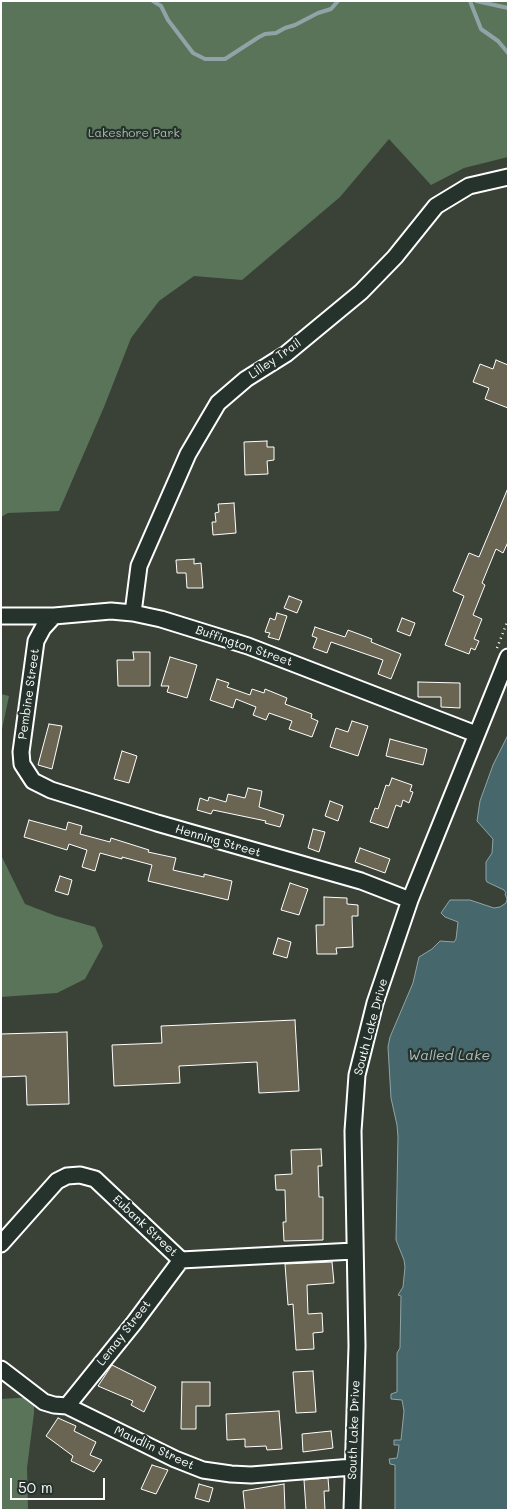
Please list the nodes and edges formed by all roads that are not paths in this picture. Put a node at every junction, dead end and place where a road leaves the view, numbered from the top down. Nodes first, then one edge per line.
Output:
1 (508, 178) edge
2 (133, 613) junction
3 (1, 616) edge
4 (54, 616) junction
5 (508, 657) edge
6 (476, 734) junction
7 (29, 775) joint
8 (410, 900) junction
9 (1, 1244) edge
10 (354, 1251) junction
11 (180, 1260) junction
12 (1, 1369) edge
13 (67, 1406) junction
14 (353, 1467) junction
15 (352, 1510) edge

1 - 2 street, Lilley Trail
2 - 4 street, Buffington Street
2 - 6 street, Buffington Street
3 - 4 street, Buffington Street
4 - 7 street, Pembine Street
5 - 6 street, South Lake Drive
6 - 8 street, South Lake Drive
7 - 8 street, Henning Street
8 - 10 street, South Lake Drive
9 - 11 street, Eubank Street
10 - 11 street, Eubank Street
10 - 14 street, South Lake Drive
11 - 13 street, Lemay Street
12 - 13 street, Maudlin Street
13 - 14 street, Maudlin Street
14 - 15 street, South Lake Drive

